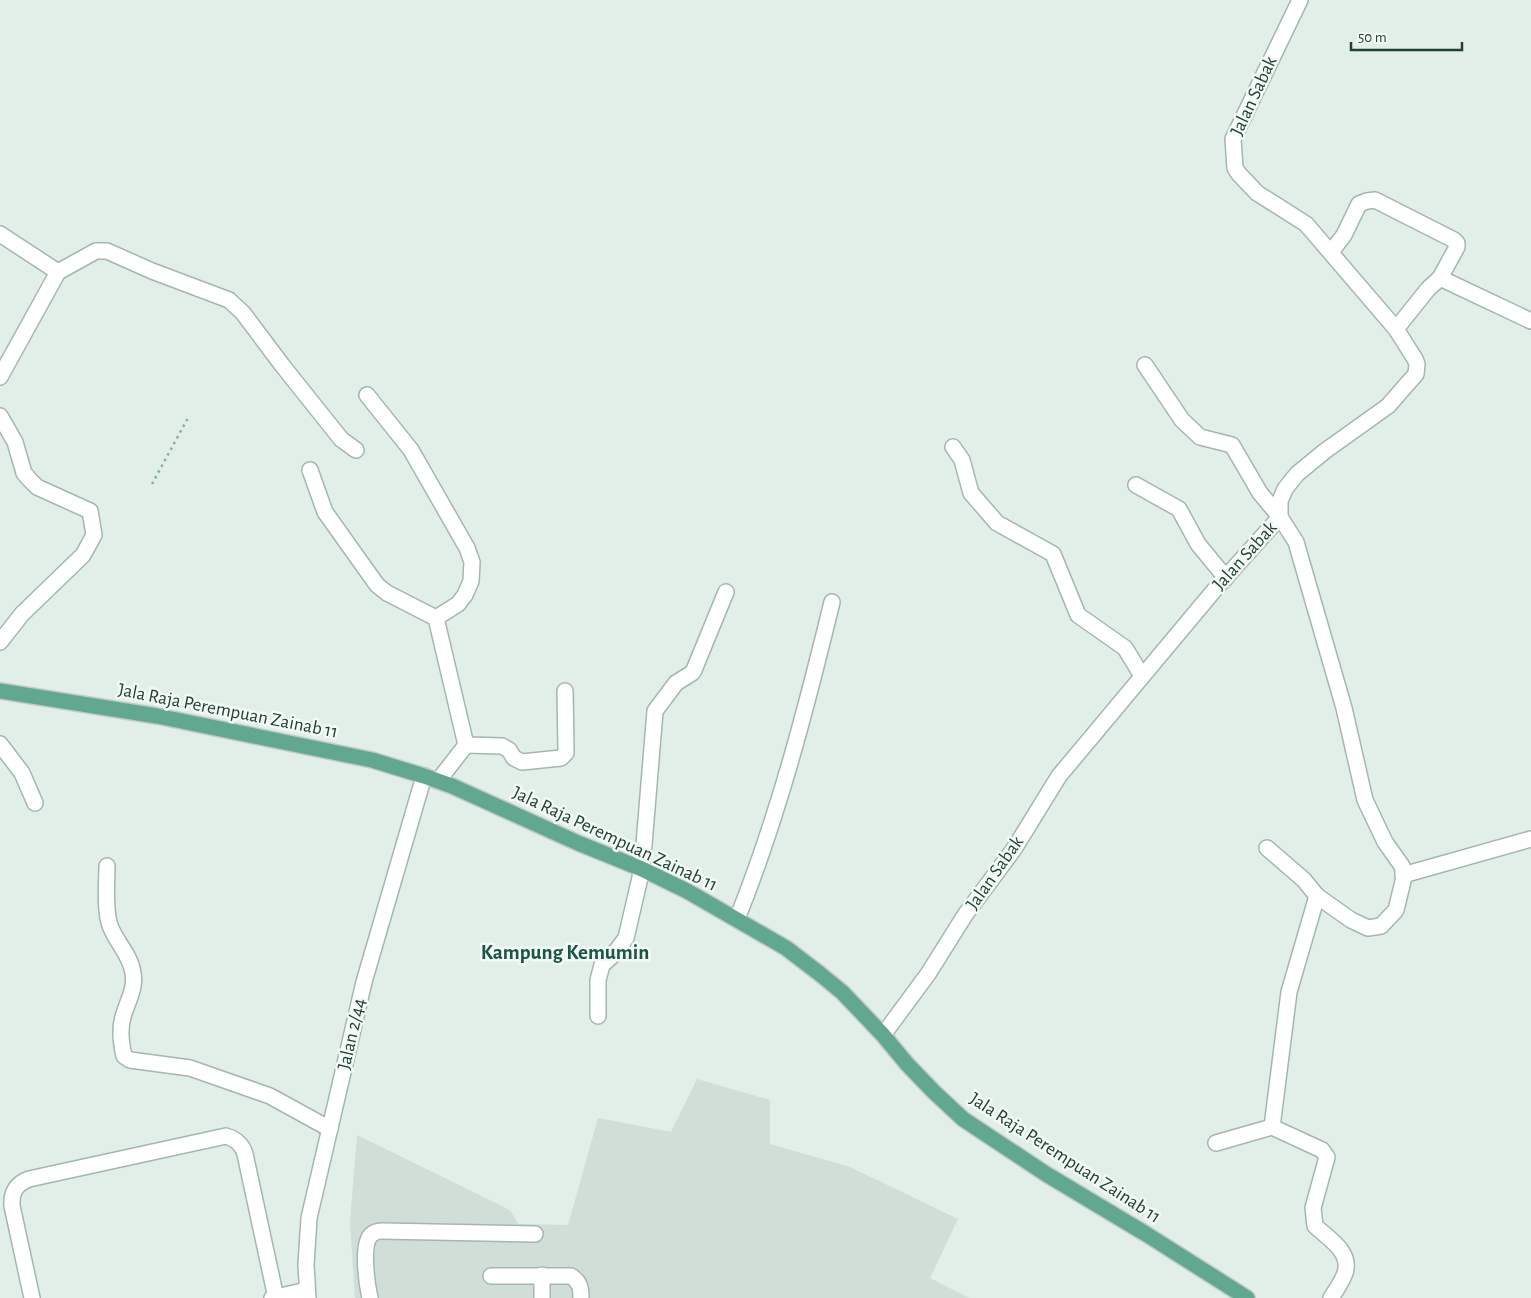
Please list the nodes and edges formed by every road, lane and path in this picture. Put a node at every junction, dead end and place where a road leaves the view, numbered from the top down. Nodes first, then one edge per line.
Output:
1 (1300, 0) edge
2 (0, 234) edge
3 (1331, 252) junction
4 (58, 272) junction
5 (1440, 278) junction
6 (1531, 320) edge
7 (1396, 329) junction
8 (1145, 366) dead end
9 (0, 377) edge
10 (366, 396) dead end
11 (188, 416) dead end
12 (1, 420) edge
13 (953, 447) dead end
14 (356, 450) dead end
15 (310, 470) dead end
16 (152, 484) dead end
17 (1136, 485) dead end
18 (1280, 517) junction
19 (1226, 578) junction
20 (726, 592) dead end
21 (832, 602) dead end
22 (436, 618) junction
23 (0, 642) edge
24 (1142, 676) junction
25 (0, 691) edge
26 (565, 691) dead end
27 (0, 744) edge
28 (466, 745) junction
29 (431, 778) junction
30 (35, 803) dead end
31 (1531, 839) edge
32 (1267, 848) dead end
33 (107, 866) dead end
34 (642, 869) junction
35 (1404, 875) junction
36 (1317, 896) junction
37 (737, 919) junction
38 (598, 1016) dead end
39 (883, 1035) junction
40 (1272, 1127) junction
41 (330, 1129) junction
42 (1216, 1143) dead end
43 (535, 1234) dead end
44 (542, 1275) junction
45 (491, 1276) dead end
46 (308, 1294) edge
47 (32, 1298) edge
48 (274, 1298) edge
49 (370, 1298) edge
50 (542, 1298) edge
51 (581, 1298) edge
52 (1247, 1298) edge
53 (1331, 1298) edge

1 - 3 street, Jalan Sabak
2 - 4 street
3 - 5 street
3 - 7 street, Jalan Sabak
4 - 9 street
4 - 14 street
5 - 6 street
5 - 7 street
7 - 18 street, Jalan Sabak
8 - 18 street
10 - 22 street
11 - 16 path
12 - 23 street
13 - 24 street
15 - 22 street
17 - 19 street
18 - 19 street, Jalan Sabak
18 - 35 street
19 - 24 street, Jalan Sabak
20 - 34 street
21 - 37 street
22 - 28 street
24 - 39 street, Jalan Sabak
25 - 29 main road, Jala Raja Perempuan Zainab 11
26 - 28 street
27 - 30 street
28 - 29 street
29 - 34 main road, Jala Raja Perempuan Zainab 11
29 - 41 street, Jalan 2/44
31 - 35 street
32 - 36 street
33 - 41 street
34 - 37 main road, Jala Raja Perempuan Zainab 11
34 - 38 street
35 - 36 street
36 - 40 street
37 - 39 main road, Jala Raja Perempuan Zainab 11
39 - 52 main road, Jala Raja Perempuan Zainab 11
40 - 42 street
40 - 53 street
41 - 46 street, Jalan 2/44
43 - 49 street
44 - 45 street
44 - 50 street
44 - 51 street
46 - 48 street
47 - 48 street

